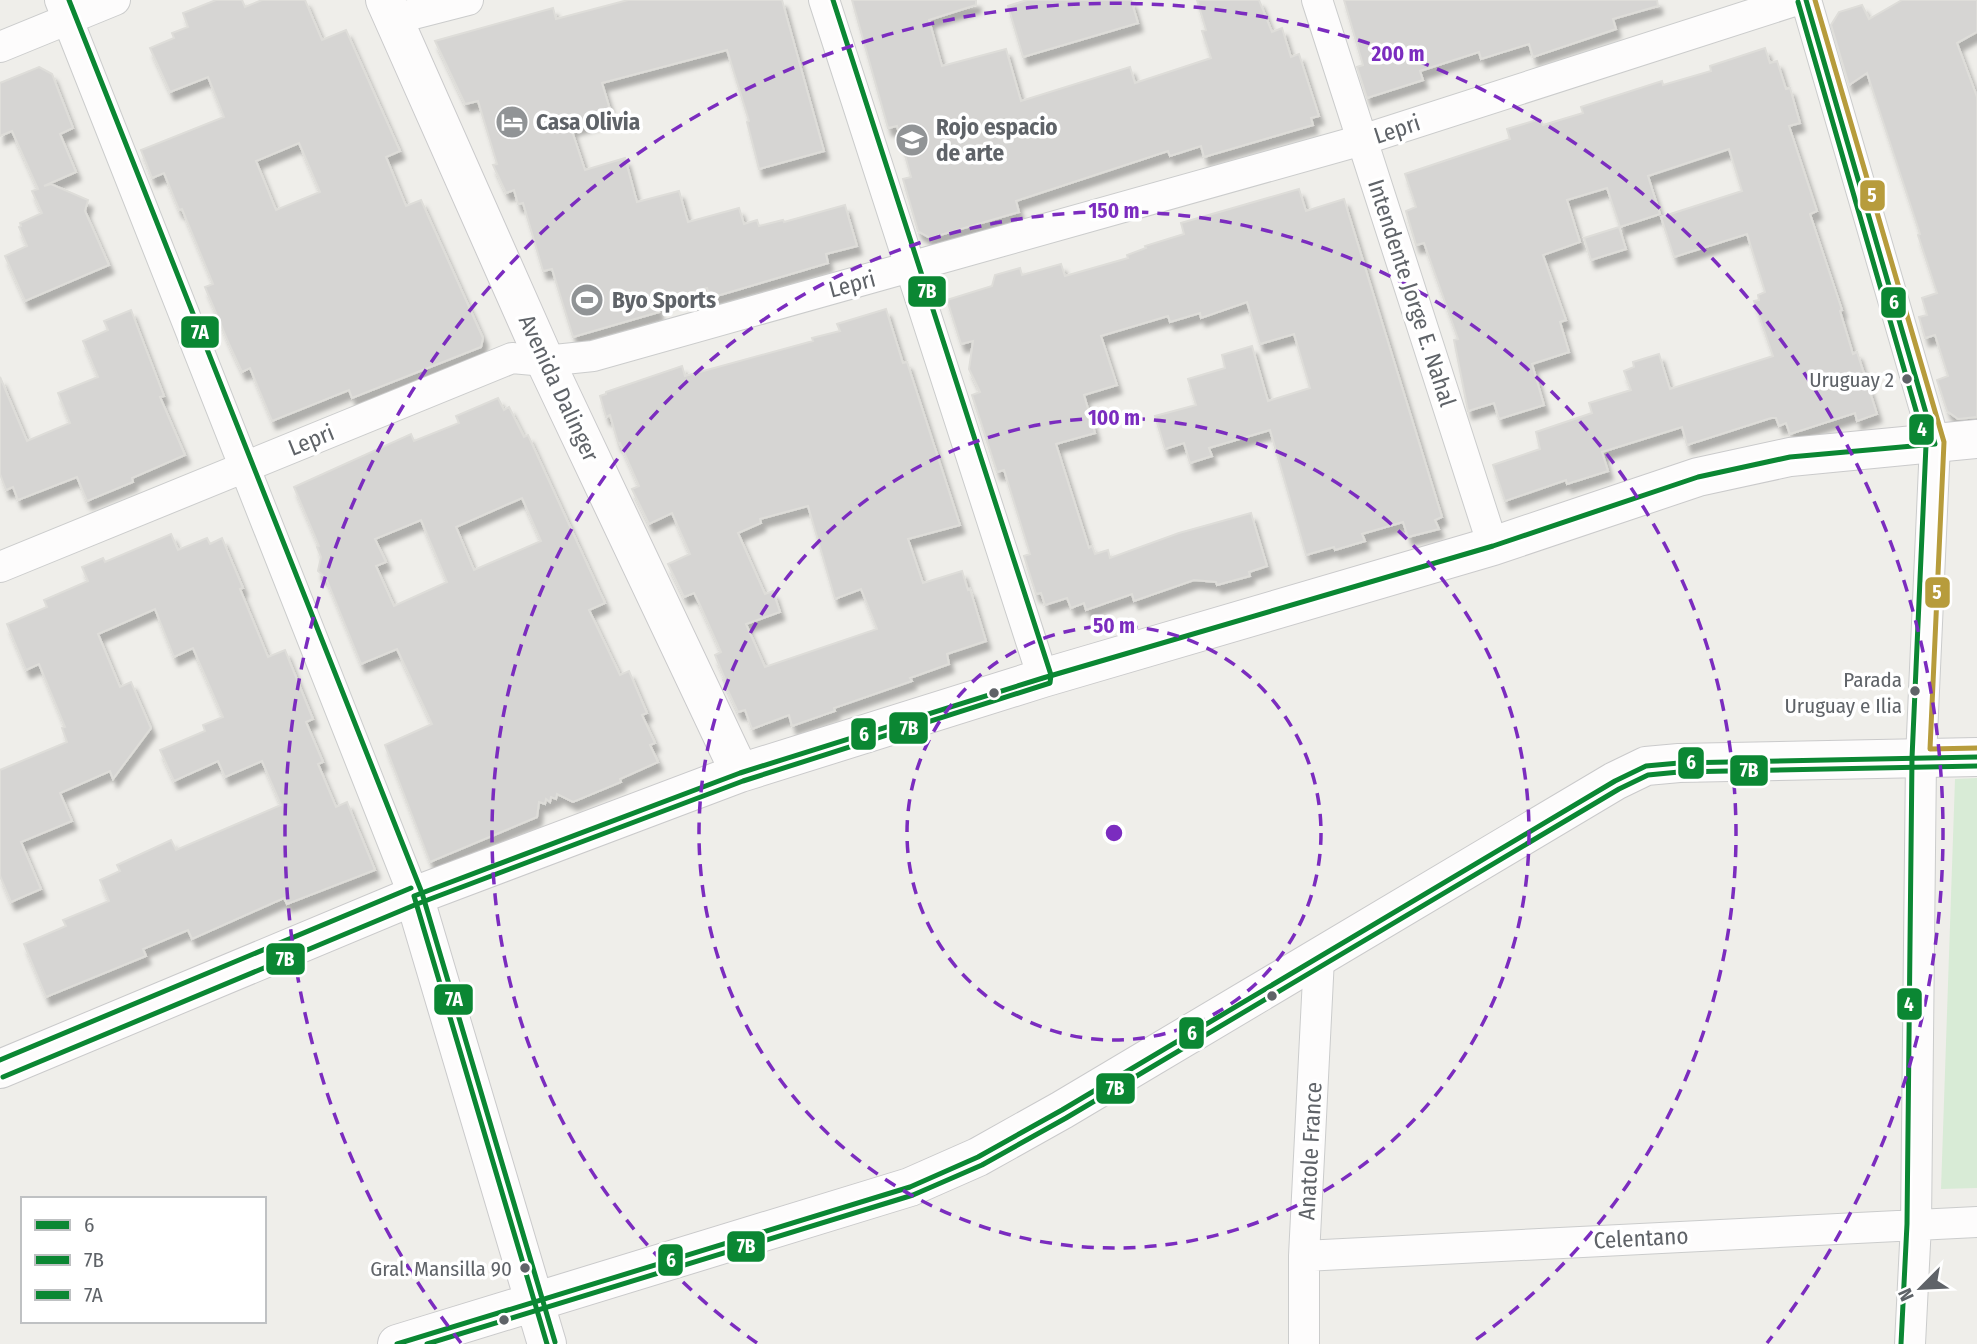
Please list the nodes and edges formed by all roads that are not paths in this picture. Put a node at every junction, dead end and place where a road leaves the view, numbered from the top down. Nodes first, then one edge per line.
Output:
1 (115, 0) edge
2 (468, 0) edge
3 (824, 0) edge
4 (1317, 0) edge
5 (1797, 0) edge
6 (1806, 0) edge
7 (64, 10) edge
8 (390, 10) edge
9 (0, 47) edge
10 (1362, 140) junction
11 (910, 268) junction
12 (545, 361) junction
13 (1977, 439) edge
14 (1935, 444) junction
15 (246, 467) junction
16 (1493, 546) junction
17 (0, 567) edge
18 (1042, 678) junction
19 (1977, 757) edge
20 (1921, 758) junction
21 (740, 773) junction
22 (414, 895) junction
23 (1319, 958) junction
24 (0, 1069) edge
25 (1977, 1222) edge
26 (1916, 1224) junction
27 (1304, 1256) junction
28 (534, 1300) junction
29 (397, 1344) edge
30 (547, 1344) edge
31 (1304, 1344) edge
32 (1910, 1344) edge

1 - 7 street
2 - 8 street
3 - 11 street
4 - 10 street, Intendente Jorge E. Nahal
5 - 10 street, Lepri
6 - 14 street
7 - 9 street
7 - 15 street
8 - 12 street, Avenida Dalinger
10 - 11 street, Lepri
10 - 16 street, Intendente Jorge E. Nahal
11 - 12 street, Lepri
11 - 18 street
12 - 15 street, Lepri
12 - 21 street, Avenida Dalinger
13 - 14 street
14 - 16 street
14 - 20 street
15 - 17 street, Lepri
15 - 22 street
16 - 18 street
18 - 21 street
19 - 20 street
20 - 23 street
20 - 26 street
21 - 22 street
22 - 24 street
22 - 28 street
23 - 27 street, Anatole France
23 - 28 street
25 - 26 street, Celentano
26 - 27 street, Celentano
26 - 32 street
27 - 31 street, Anatole France
28 - 29 street
28 - 30 street

